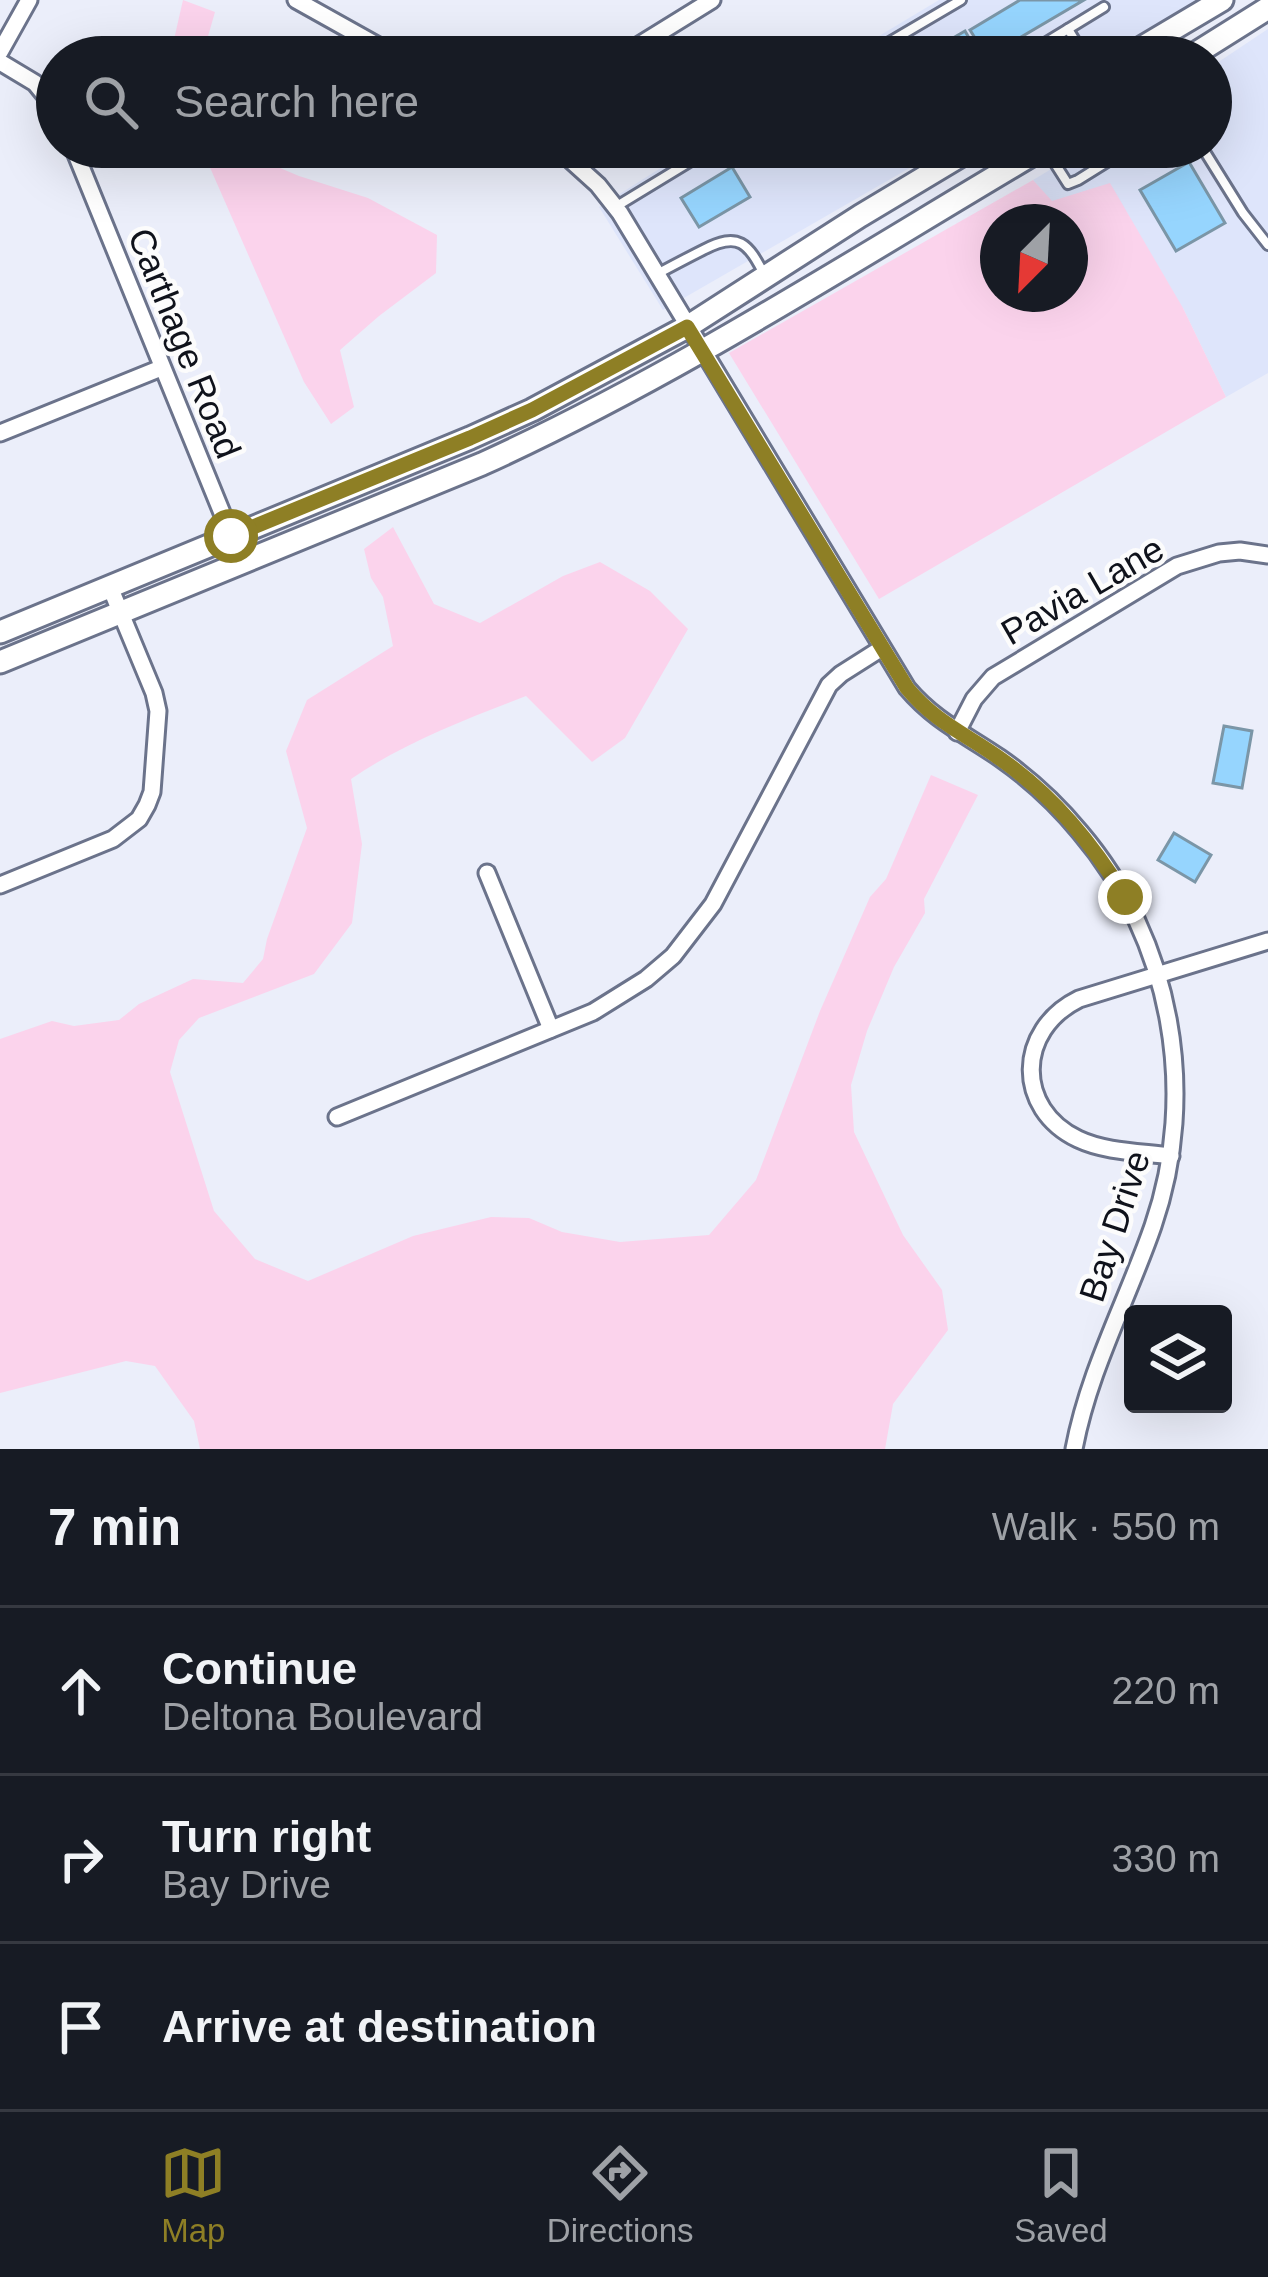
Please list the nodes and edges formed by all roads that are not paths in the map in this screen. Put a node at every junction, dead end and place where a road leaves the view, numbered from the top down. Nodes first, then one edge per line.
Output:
1 (29, 0) edge
2 (296, 0) edge
3 (712, 0) edge
4 (961, 0) edge
5 (1215, 2) edge
6 (1104, 7) dead end
7 (1268, 8) edge
8 (1068, 29) junction
9 (360, 36) edge
10 (654, 36) edge
11 (900, 36) edge
12 (1056, 36) edge
13 (1072, 36) edge
14 (1160, 36) edge
15 (1223, 36) edge
16 (0, 52) edge
17 (0, 62) edge
18 (36, 84) edge
19 (81, 168) edge
20 (580, 168) edge
21 (680, 168) edge
22 (940, 168) edge
23 (1008, 168) edge
24 (1055, 168) edge
25 (1097, 168) edge
26 (1215, 168) edge
27 (616, 207) junction
28 (1268, 245) edge
29 (657, 274) junction
30 (766, 278) junction
31 (687, 327) junction
32 (703, 350) junction
33 (161, 368) junction
34 (0, 434) edge
35 (231, 536) junction
36 (1268, 555) edge
37 (242, 562) junction
38 (110, 587) junction
39 (120, 611) junction
40 (0, 632) edge
41 (882, 648) junction
42 (0, 662) edge
43 (957, 732) junction
44 (488, 874) dead end
45 (0, 885) edge
46 (1268, 941) edge
47 (1158, 975) junction
48 (551, 1029) junction
49 (337, 1117) dead end
50 (1171, 1156) junction
51 (1074, 1449) edge

1 - 16 street
2 - 9 street
3 - 10 street
4 - 11 lane
5 - 14 main road
6 - 8 lane
7 - 15 main road
8 - 12 lane
8 - 13 lane
17 - 18 street
19 - 33 street, Carthage Road
20 - 27 street, Bay Drive
21 - 27 lane
22 - 30 main road
23 - 32 main road
24 - 25 lane
26 - 28 lane
27 - 29 street, Bay Drive
29 - 30 lane
29 - 31 street, Bay Drive
30 - 31 main road
31 - 32 street, Bay Drive
31 - 35 main road
32 - 37 main road
32 - 41 street, Bay Drive
33 - 34 street
33 - 35 street, Carthage Road
35 - 37 street, Carthage Road
35 - 38 main road
36 - 43 street, Pavia Lane
37 - 39 main road
38 - 39 street
38 - 40 main road
39 - 42 main road
39 - 45 street
41 - 43 street, Bay Drive
41 - 48 street
43 - 47 street, Bay Drive
44 - 48 street
46 - 47 street
47 - 50 street, Bay Drive
47 - 50 street
48 - 49 street
50 - 51 street, Bay Drive

